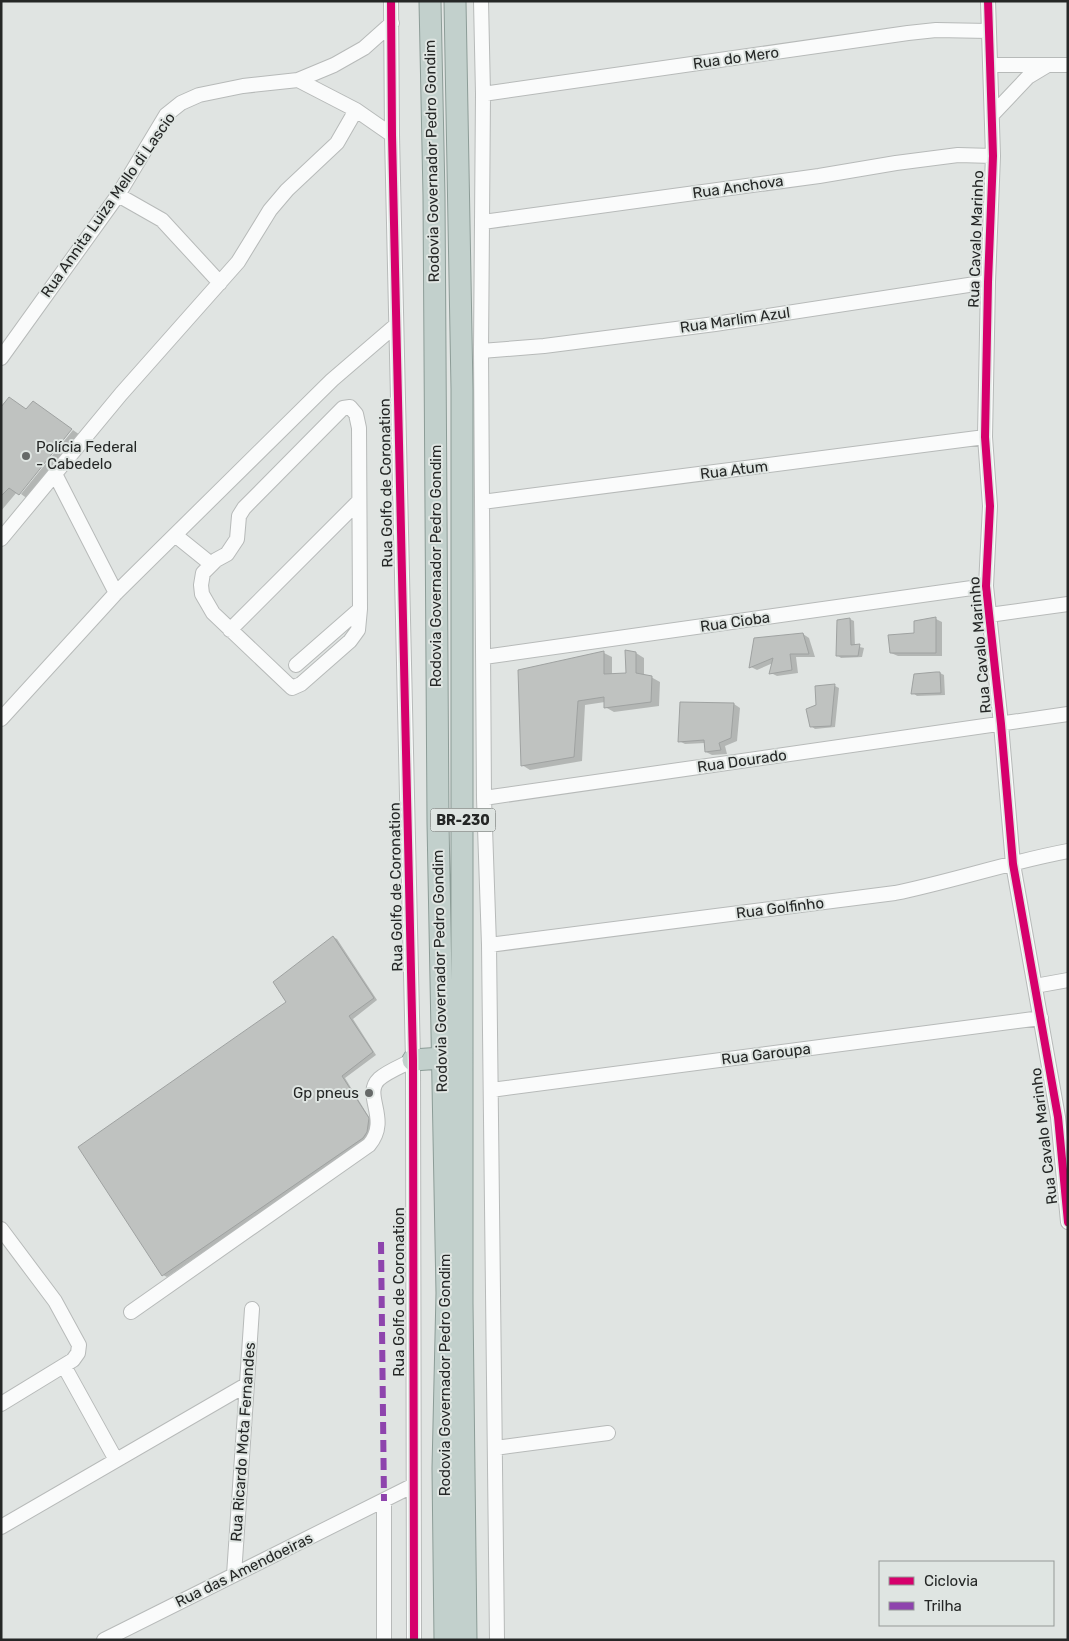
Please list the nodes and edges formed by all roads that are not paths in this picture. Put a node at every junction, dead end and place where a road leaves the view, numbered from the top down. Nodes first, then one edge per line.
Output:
1 (392, 1) edge
2 (430, 1) edge
3 (455, 1) edge
4 (482, 1) edge
5 (988, 1) edge
6 (392, 23) junction
7 (989, 30) junction
8 (990, 65) junction
9 (1048, 65) junction
10 (1068, 65) edge
11 (298, 80) junction
12 (483, 94) junction
13 (356, 110) junction
14 (992, 115) junction
15 (392, 135) junction
16 (993, 156) junction
17 (118, 196) junction
18 (483, 222) junction
19 (988, 282) junction
20 (220, 283) junction
21 (396, 325) junction
22 (481, 351) junction
23 (1, 358) edge
24 (985, 437) junction
25 (55, 474) junction
26 (359, 501) junction
27 (482, 502) junction
28 (175, 535) junction
29 (1, 539) edge
30 (211, 564) junction
31 (986, 586) junction
32 (116, 593) junction
33 (1068, 604) edge
34 (360, 609) junction
35 (989, 615) junction
36 (230, 630) junction
37 (484, 657) junction
38 (296, 665) dead end
39 (1068, 714) edge
40 (1, 719) edge
41 (1001, 724) junction
42 (484, 798) junction
43 (1068, 851) edge
44 (1013, 864) junction
45 (489, 944) junction
46 (1068, 980) edge
47 (1035, 986) junction
48 (1041, 1018) junction
49 (442, 1058) junction
50 (413, 1060) junction
51 (491, 1090) junction
52 (1063, 1116) edge
53 (1068, 1222) edge
54 (1, 1230) edge
55 (252, 1309) dead end
56 (131, 1312) dead end
57 (64, 1366) junction
58 (246, 1385) junction
59 (1, 1404) edge
60 (608, 1433) dead end
61 (495, 1448) junction
62 (116, 1460) junction
63 (412, 1486) junction
64 (384, 1501) junction
65 (1, 1527) edge
66 (234, 1575) junction
67 (104, 1640) edge
68 (384, 1640) edge
69 (414, 1640) edge
70 (445, 1640) edge
71 (466, 1640) edge
72 (497, 1640) edge

1 - 6 street, Rua Golfo de Coronation
2 - 49 highway, Rodovia Governador Pedro Gondim / BR-230
3 - 71 highway, Rodovia Governador Pedro Gondim / BR-230
4 - 12 street
5 - 7 street, Rua Cavalo Marinho
6 - 11 street, Rua Annita Luiza Mello di Lascio
6 - 15 street, Rua Golfo de Coronation
7 - 8 street, Rua Cavalo Marinho
7 - 12 street, Rua do Mero
8 - 9 street
8 - 14 street, Rua Cavalo Marinho
9 - 10 street
9 - 14 street
11 - 13 street
11 - 17 street, Rua Annita Luiza Mello di Lascio
12 - 18 street
13 - 15 street
13 - 20 street
14 - 16 street, Rua Cavalo Marinho
15 - 21 street, Rua Golfo de Coronation
16 - 18 street, Rua Anchova
16 - 19 street, Rua Cavalo Marinho
17 - 20 street
17 - 23 street, Rua Annita Luiza Mello di Lascio
18 - 22 street
19 - 22 street, Rua Marlim Azul
19 - 24 street, Rua Cavalo Marinho
20 - 25 street
21 - 28 street
21 - 50 street, Rua Golfo de Coronation
22 - 27 street
24 - 27 street, Rua Atum
24 - 31 street, Rua Cavalo Marinho
25 - 29 street
25 - 32 street
26 - 30 street
26 - 34 street
26 - 36 street
27 - 37 street
28 - 30 street
28 - 32 street
30 - 36 street
31 - 35 street, Rua Cavalo Marinho
31 - 37 street, Rua Cioba
32 - 40 street
33 - 35 street
34 - 36 street
34 - 38 street
35 - 41 street, Rua Cavalo Marinho
37 - 42 street
39 - 41 street, Rua Dourado
41 - 42 street, Rua Dourado
41 - 44 street, Rua Cavalo Marinho
42 - 45 street
43 - 44 street, Rua Golfinho
44 - 45 street, Rua Golfinho
44 - 47 street, Rua Cavalo Marinho
45 - 51 street
46 - 47 street
47 - 48 street, Rua Cavalo Marinho
48 - 51 street, Rua Garoupa
48 - 52 street, Rua Cavalo Marinho
49 - 50 highway
49 - 70 highway, Rodovia Governador Pedro Gondim / BR-230
50 - 56 street
50 - 63 street, Rua Golfo de Coronation
51 - 61 street
52 - 53 street, Rua Cavalo Marinho
54 - 57 street
55 - 58 street, Rua Ricardo Mota Fernandes
57 - 59 street
57 - 62 street
58 - 62 street
58 - 66 street, Rua Ricardo Mota Fernandes
60 - 61 street
61 - 72 street
62 - 65 street
63 - 64 street, Rua das Amendoeiras
63 - 69 street, Rua Golfo de Coronation
64 - 66 street, Rua das Amendoeiras
64 - 68 street
66 - 67 street, Rua das Amendoeiras

